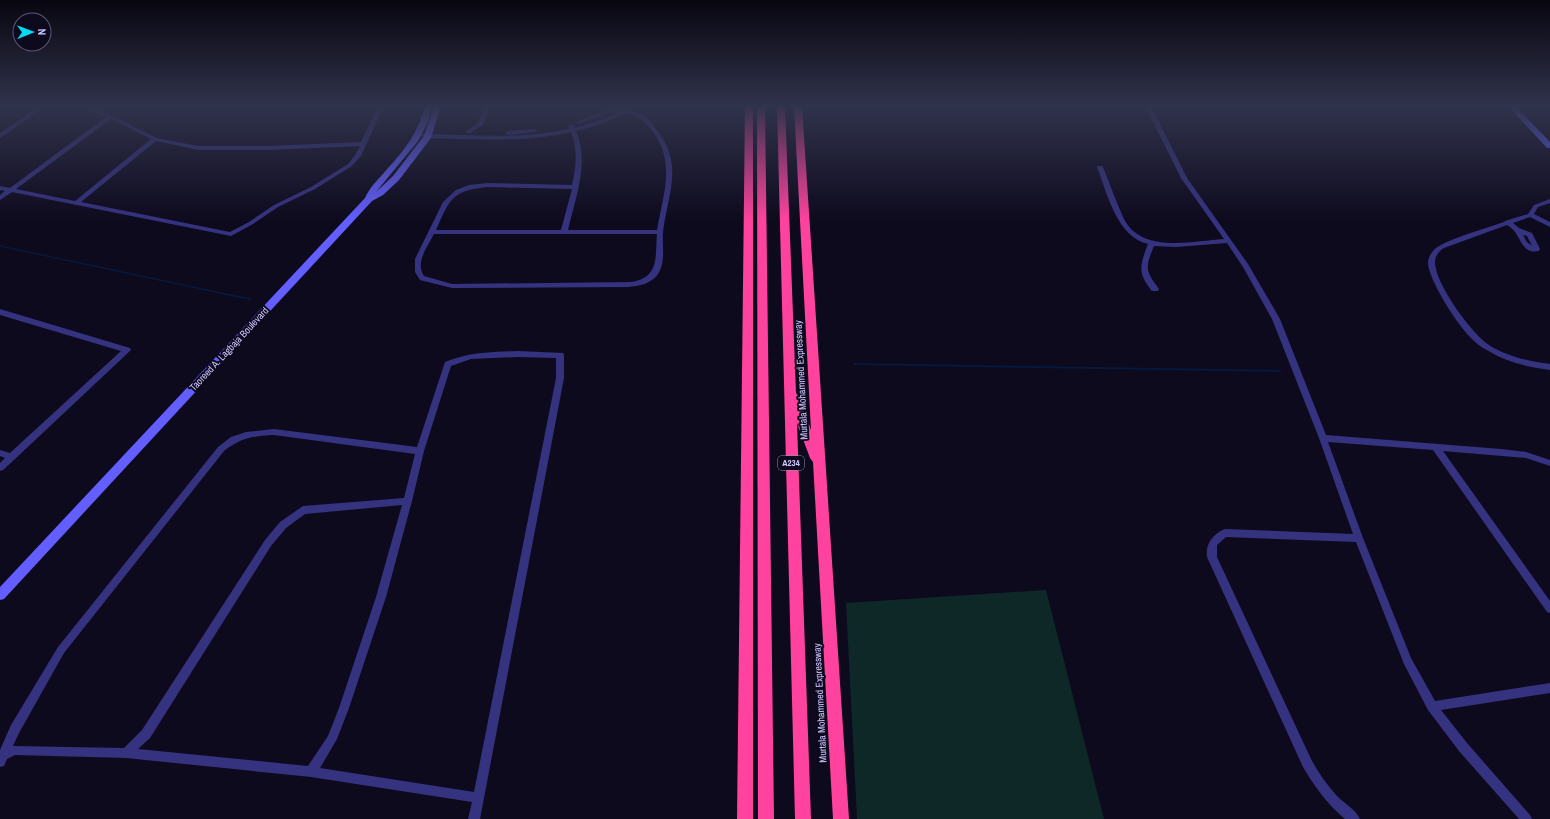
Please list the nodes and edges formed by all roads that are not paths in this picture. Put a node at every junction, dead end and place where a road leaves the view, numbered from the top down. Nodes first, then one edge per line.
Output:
1 (74, 144) edge
2 (149, 144) edge
3 (180, 144) edge
4 (358, 144) edge
5 (364, 144) edge
6 (412, 144) edge
7 (422, 144) edge
8 (576, 144) edge
9 (664, 144) edge
10 (749, 144) edge
11 (762, 144) edge
12 (782, 144) edge
13 (800, 144) edge
14 (1167, 144) edge
15 (1100, 167) dead end
16 (574, 187) junction
17 (0, 188) edge
18 (11, 190) junction
19 (0, 198) edge
20 (369, 199) junction
21 (1550, 201) edge
22 (76, 203) junction
23 (1530, 215) junction
24 (1507, 222) junction
25 (1550, 225) edge
26 (1517, 230) dead end
27 (431, 232) junction
28 (564, 232) junction
29 (660, 232) junction
30 (1228, 241) junction
31 (1152, 242) junction
32 (1155, 289) dead end
33 (0, 312) edge
34 (1550, 367) edge
35 (789, 386) junction
36 (747, 390) junction
37 (154, 430) dead end
38 (1323, 438) junction
39 (1436, 448) junction
40 (420, 451) junction
41 (0, 453) edge
42 (12, 457) junction
43 (1550, 463) edge
44 (764, 465) junction
45 (0, 468) edge
46 (820, 470) junction
47 (100, 488) junction
48 (408, 501) junction
49 (1359, 538) junction
50 (0, 595) edge
51 (1550, 609) edge
52 (1550, 688) edge
53 (1432, 706) junction
54 (126, 753) junction
55 (2, 759) edge
56 (311, 772) junction
57 (478, 798) junction
58 (474, 819) edge
59 (745, 819) edge
60 (766, 819) edge
61 (803, 819) edge
62 (841, 819) edge
63 (1354, 819) edge
64 (1526, 819) edge

1 - 18 street
2 - 22 street
3 - 4 street
5 - 22 street
6 - 20 street, Taoreed A. Lagbaja Boulevard
7 - 20 street, Taoreed A. Lagbaja Boulevard
8 - 16 street
9 - 29 street
10 - 36 highway
11 - 44 highway, A234
12 - 35 highway, Murtala Mohammed Expressway / A234
13 - 46 highway, Murtala Mohammed Expressway
14 - 30 street
15 - 31 street
16 - 27 street
16 - 28 street
17 - 18 street
18 - 19 street
18 - 22 street
20 - 47 street, Taoreed A. Lagbaja Boulevard
21 - 23 street
23 - 24 street
23 - 25 street
24 - 26 street
24 - 34 street
27 - 28 street
27 - 29 street
28 - 29 street
30 - 31 street
30 - 38 street
31 - 32 street
33 - 42 street
35 - 46 highway
35 - 61 highway, Murtala Mohammed Expressway / A234
36 - 44 highway
36 - 59 highway
37 - 47 street, Taoreed A. Lagbaja Boulevard
38 - 39 street
38 - 49 street
39 - 43 street
39 - 51 street
40 - 48 street
40 - 55 street
40 - 57 street
41 - 42 street
42 - 45 street
44 - 60 highway, A234
46 - 62 highway, Murtala Mohammed Expressway
47 - 50 street, Taoreed A. Lagbaja Boulevard
48 - 54 street
48 - 56 street
49 - 53 street
49 - 63 street
52 - 53 street
53 - 64 street
54 - 55 street
54 - 56 street
56 - 57 street
57 - 58 street

